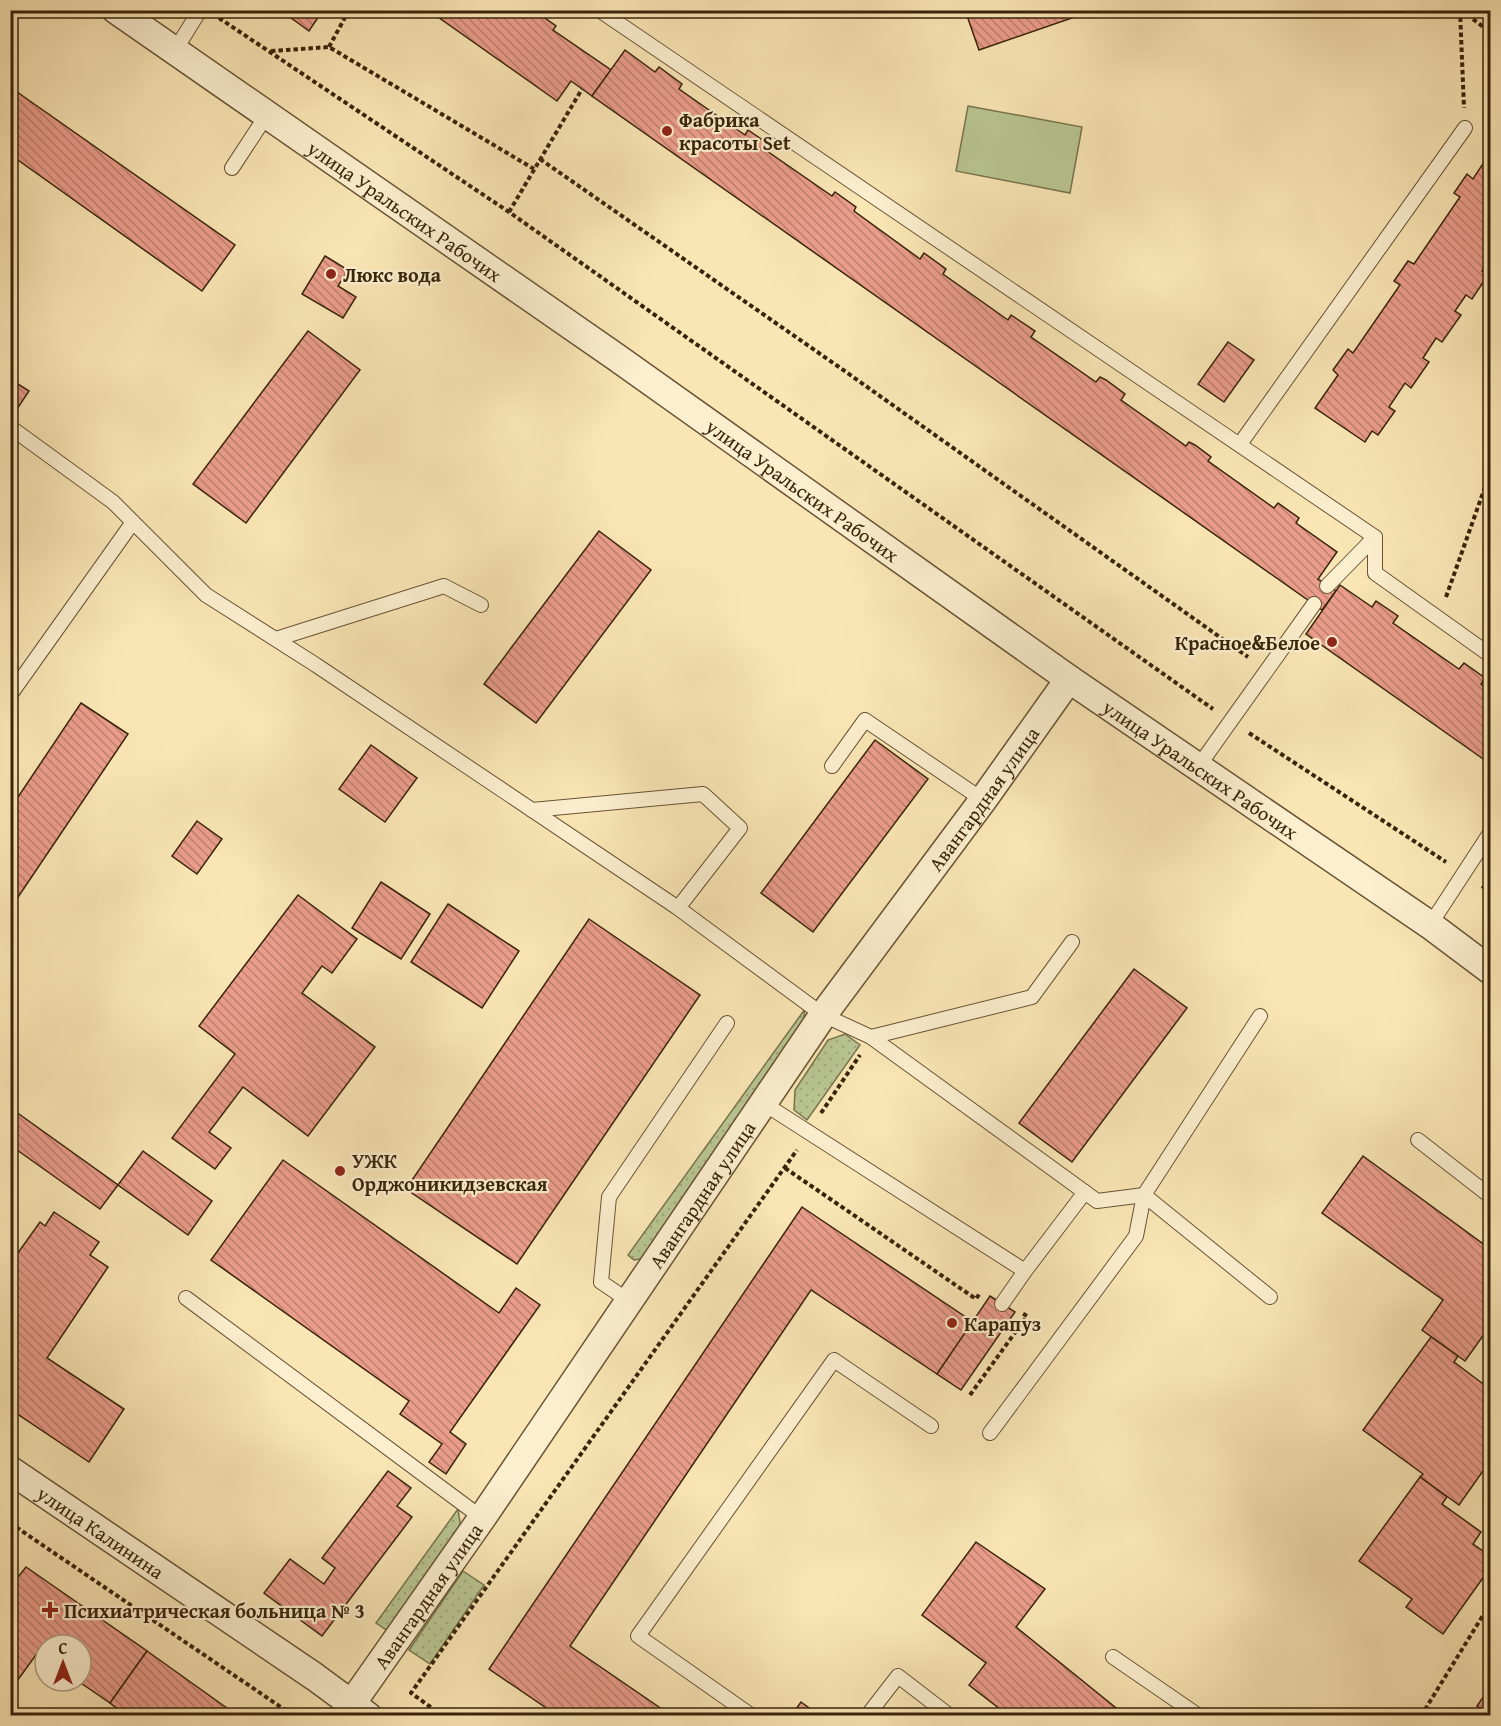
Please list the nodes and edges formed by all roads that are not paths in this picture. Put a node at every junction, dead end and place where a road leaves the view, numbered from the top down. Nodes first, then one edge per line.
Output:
1 (116, 10) edge
2 (200, 10) edge
3 (599, 10) edge
4 (174, 52) junction
5 (266, 116) junction
6 (1465, 128) road end
7 (232, 168) dead end
8 (10, 427) edge
9 (1240, 444) junction
10 (133, 522) junction
11 (1375, 537) junction
12 (1327, 586) dead end
13 (1314, 604) dead end
14 (481, 605) dead end
15 (276, 639) junction
16 (1491, 655) edge
17 (1069, 679) junction
18 (10, 695) edge
19 (832, 766) dead end
20 (1198, 767) junction
21 (983, 800) junction
22 (532, 810) junction
23 (1491, 833) edge
24 (678, 909) junction
25 (1430, 925) junction
26 (1072, 942) dead end
27 (1491, 970) edge
28 (823, 1015) junction
29 (1260, 1016) dead end
30 (727, 1023) dead end
31 (871, 1037) junction
32 (763, 1103) junction
33 (1418, 1140) dead end
34 (1085, 1192) junction
35 (1144, 1196) junction
36 (1491, 1196) edge
37 (1025, 1271) junction
38 (1270, 1297) dead end
39 (186, 1298) dead end
40 (629, 1301) junction
41 (1003, 1302) road end
42 (931, 1426) dead end
43 (990, 1433) dead end
44 (10, 1470) edge
45 (482, 1518) junction
46 (1113, 1656) dead end
47 (354, 1712) edge
48 (752, 1716) edge
49 (867, 1716) edge
50 (950, 1716) edge
51 (1199, 1716) edge

1 - 4 street, улица Уральских Рабочих
2 - 4 lane
3 - 9 lane
4 - 5 street, улица Уральских Рабочих
5 - 7 lane
5 - 17 street, улица Уральских Рабочих
6 - 9 lane
8 - 10 lane
9 - 11 lane
10 - 15 lane
10 - 18 lane
11 - 12 lane
11 - 16 lane
13 - 20 lane
14 - 15 lane
15 - 22 lane
17 - 20 street, улица Уральских Рабочих
17 - 21 street, Авангардная улица
19 - 21 lane
20 - 25 street, улица Уральских Рабочих
21 - 28 street, Авангардная улица
22 - 24 lane
22 - 24 lane
23 - 25 lane
24 - 28 lane
25 - 27 street, улица Уральских Рабочих
26 - 31 lane
28 - 31 lane
28 - 32 street, Авангардная улица
29 - 35 lane
30 - 40 lane
31 - 34 lane
32 - 37 lane
32 - 40 street, Авангардная улица
33 - 36 lane
34 - 35 lane
34 - 37 lane
35 - 38 lane
35 - 43 lane
37 - 41 lane
39 - 45 lane
40 - 45 street, Авангардная улица
42 - 48 lane
44 - 47 street, улица Калинина
45 - 47 street, Авангардная улица
46 - 51 lane
49 - 50 lane

